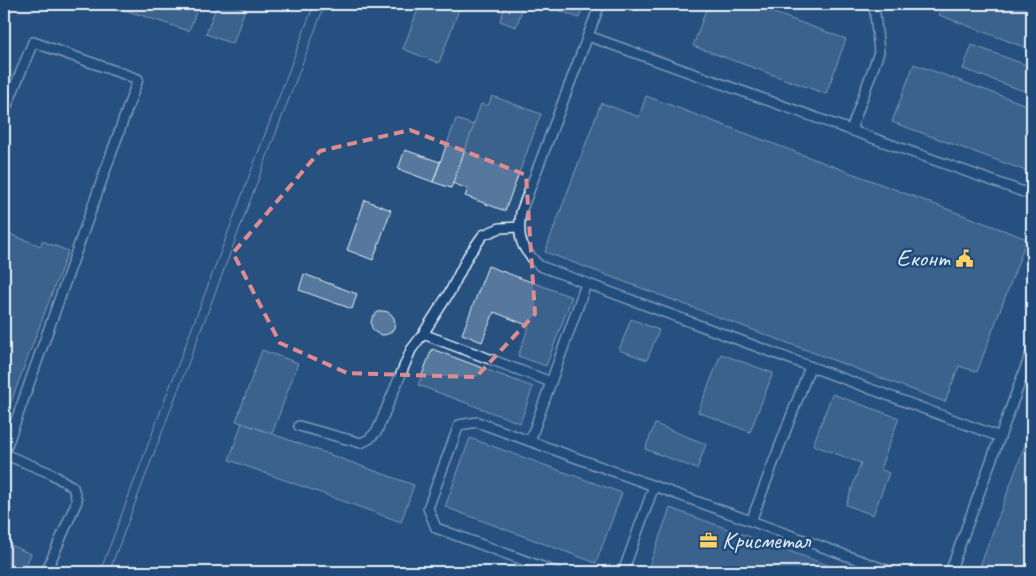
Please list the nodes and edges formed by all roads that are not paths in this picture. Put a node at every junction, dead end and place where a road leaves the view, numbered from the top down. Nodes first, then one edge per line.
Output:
1 (600, 4) edge
2 (874, 4) edge
3 (588, 36) junction
4 (4, 113) edge
5 (851, 130) junction
6 (1032, 195) edge
7 (519, 227) junction
8 (586, 284) junction
9 (423, 334) junction
10 (1032, 350) edge
11 (810, 367) junction
12 (551, 382) junction
13 (299, 426) dead end
14 (1000, 437) junction
15 (530, 441) junction
16 (4, 453) edge
17 (654, 486) junction
18 (751, 521) junction
19 (46, 572) edge
20 (556, 572) edge
21 (622, 572) edge
22 (892, 572) edge
23 (950, 572) edge

1 - 3 lane
2 - 5 lane
3 - 5 lane
3 - 7 lane
4 - 16 lane
5 - 6 lane
7 - 8 lane
7 - 9 lane
8 - 11 lane
8 - 12 lane
9 - 12 lane
9 - 13 lane
10 - 14 lane
11 - 14 lane
11 - 18 lane
12 - 15 lane
14 - 23 lane
15 - 17 lane
15 - 20 lane
16 - 19 lane
17 - 18 lane
17 - 21 lane
18 - 22 lane

